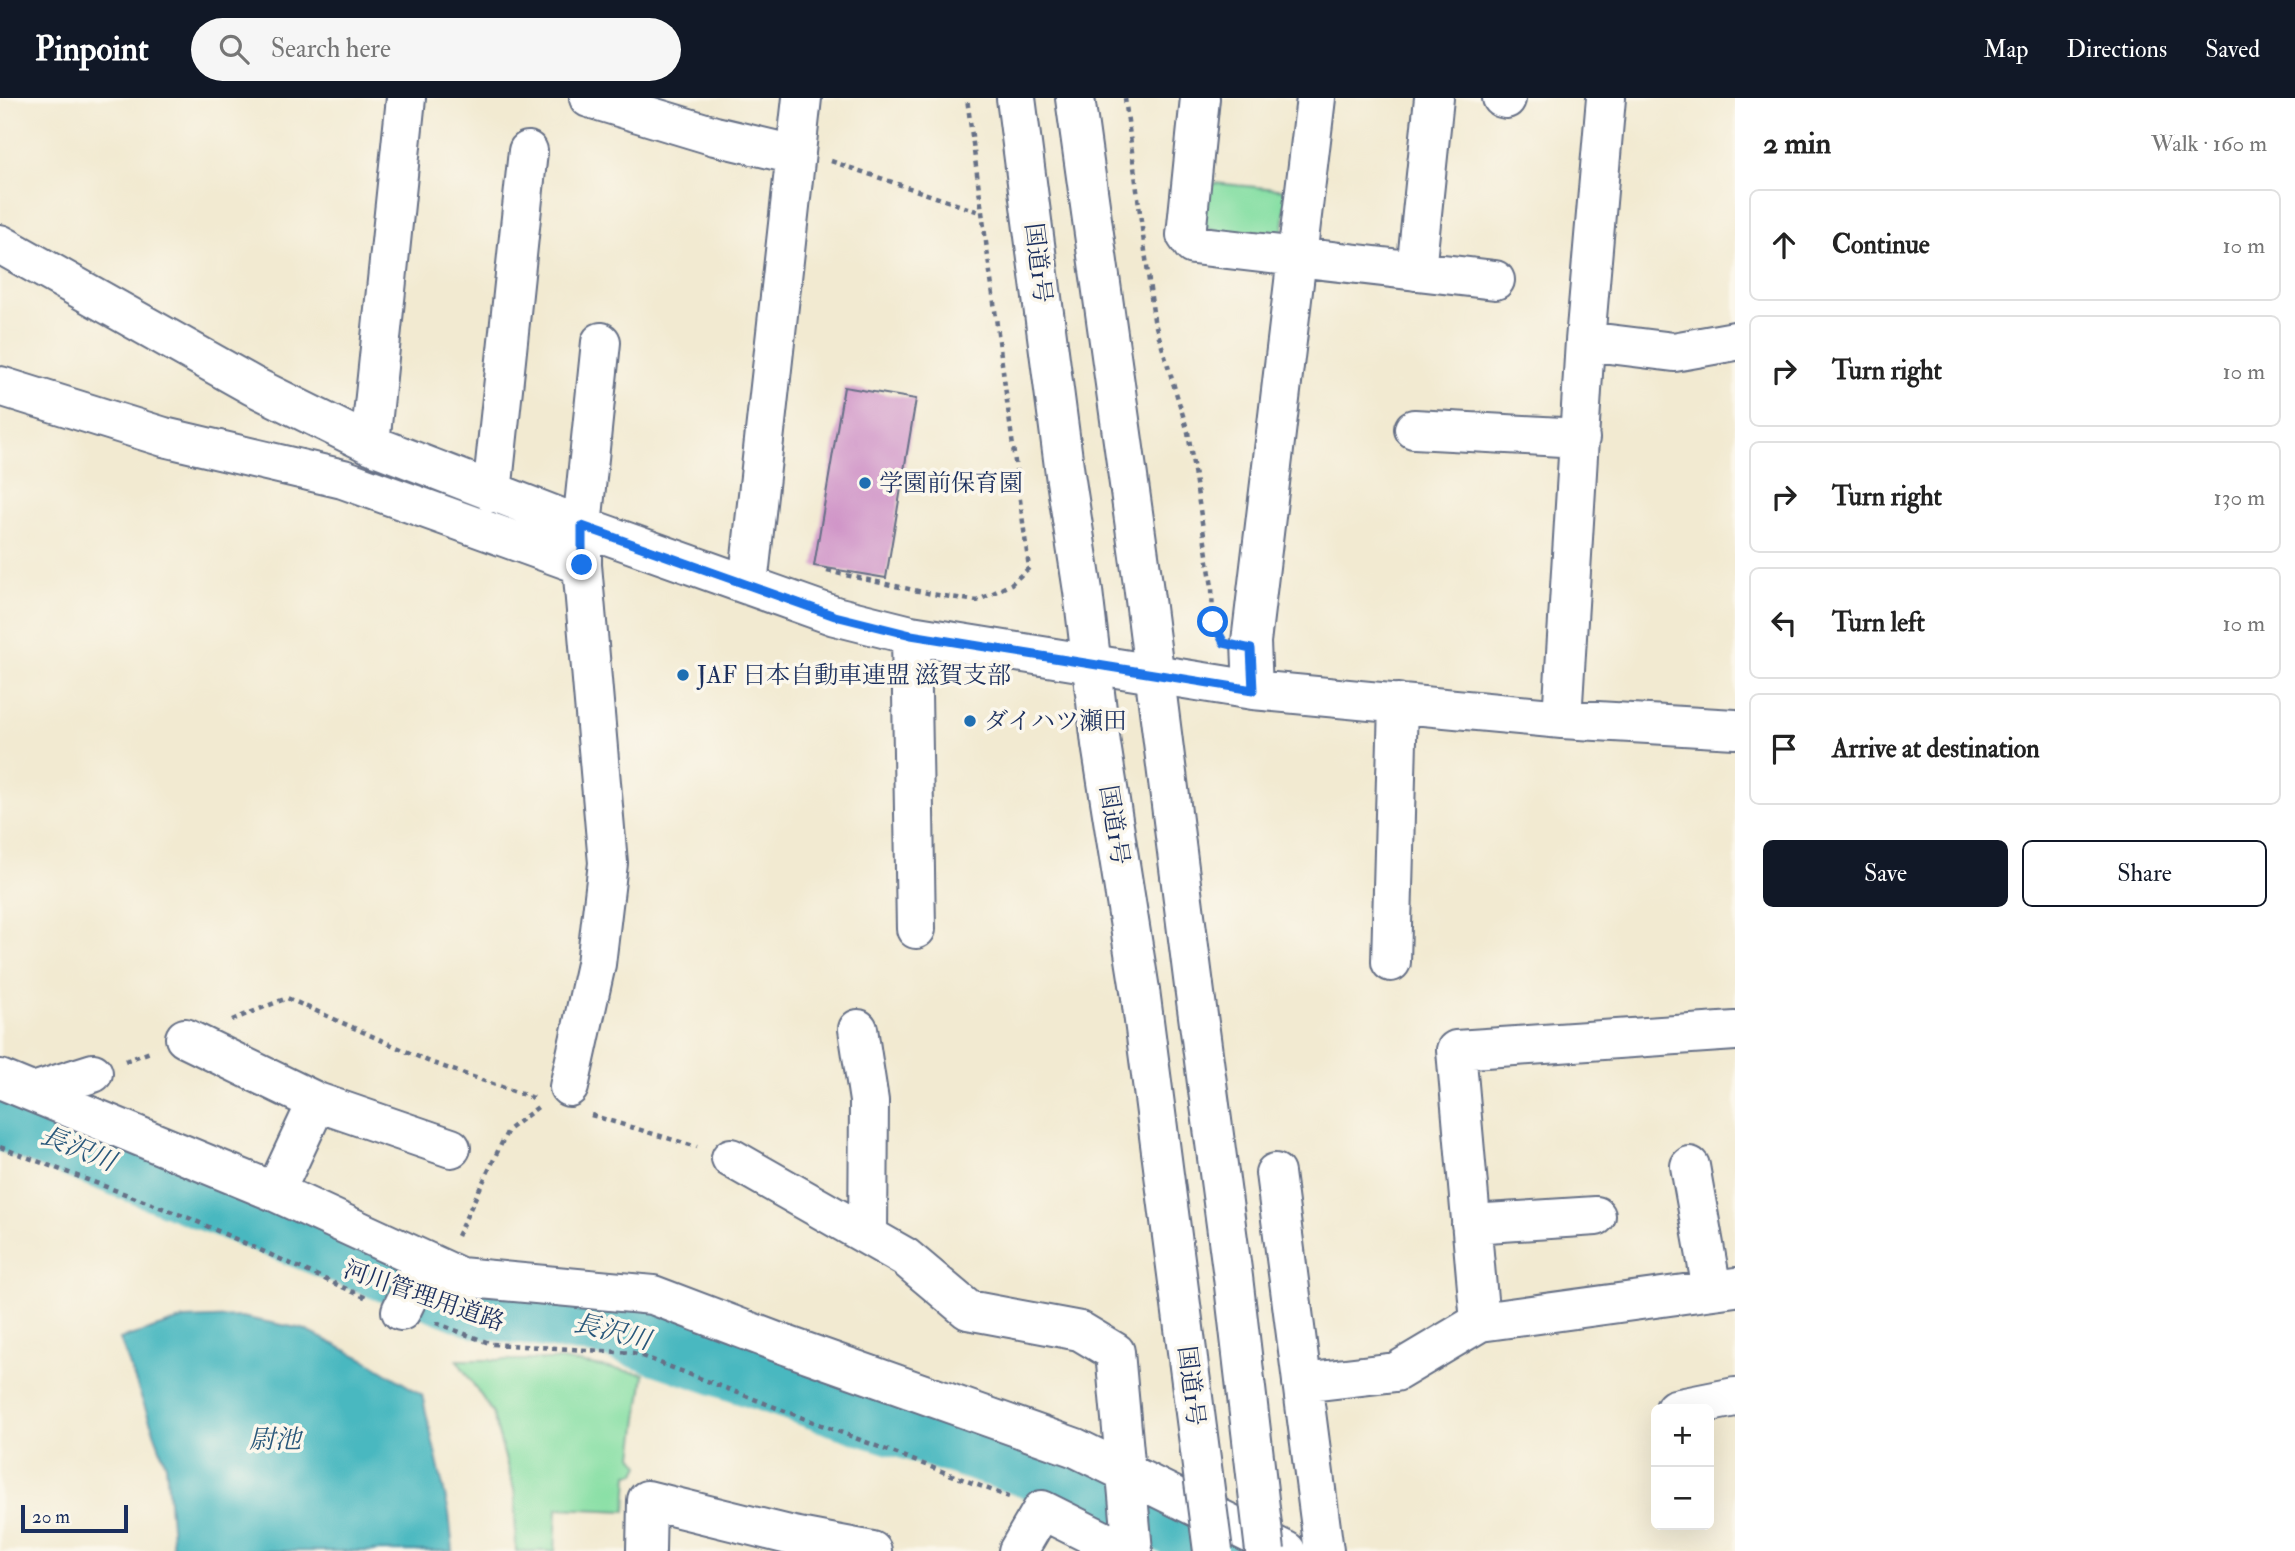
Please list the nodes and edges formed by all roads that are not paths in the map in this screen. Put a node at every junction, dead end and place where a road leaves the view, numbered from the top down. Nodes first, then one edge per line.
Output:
1 (406, 98) edge
2 (802, 98) edge
3 (1016, 98) edge
4 (1075, 98) edge
5 (1200, 98) edge
6 (1316, 98) edge
7 (1434, 98) edge
8 (1605, 98) edge
9 (610, 100) edge
10 (528, 151) dead end
11 (795, 155) junction
12 (0, 244) edge
13 (1297, 257) junction
14 (1416, 271) junction
15 (1495, 280) dead end
16 (1585, 341) junction
17 (1735, 341) edge
18 (601, 342) dead end
19 (0, 386) edge
20 (1414, 429) dead end
21 (1580, 438) junction
22 (370, 444) junction
23 (492, 493) junction
24 (582, 526) junction
25 (582, 565) junction
26 (748, 585) junction
27 (911, 635) junction
28 (1091, 664) junction
29 (1153, 674) junction
30 (1253, 690) junction
31 (1398, 703) junction
32 (1562, 719) junction
33 (1735, 729) edge
34 (916, 929) dead end
35 (1391, 962) dead end
36 (858, 1029) dead end
37 (1735, 1031) edge
38 (185, 1038) road end
39 (93, 1073) road end
40 (16, 1086) edge
41 (575, 1100) road end
42 (317, 1102) junction
43 (451, 1148) dead end
44 (731, 1157) road end
45 (1690, 1166) dead end
46 (1275, 1173) dead end
47 (275, 1192) junction
48 (1596, 1216) dead end
49 (1471, 1224) junction
50 (868, 1236) junction
51 (430, 1265) junction
52 (1724, 1288) edge
53 (402, 1310) road end
54 (1480, 1322) junction
55 (1302, 1383) junction
56 (1735, 1397) edge
57 (1700, 1404) edge
58 (1128, 1473) junction
59 (859, 1550) edge
60 (646, 1551) edge
61 (1018, 1551) edge
62 (1124, 1551) edge
63 (1133, 1551) edge
64 (1213, 1551) edge
65 (1265, 1551) edge
66 (1286, 1551) edge
67 (1324, 1551) edge

1 - 22 main road
2 - 11 main road
3 - 28 main road, 国道1号
4 - 29 main road
5 - 13 main road
6 - 13 main road
7 - 14 main road
8 - 16 main road
9 - 11 main road
10 - 23 main road
11 - 26 main road
12 - 22 main road
13 - 14 main road
13 - 30 main road
14 - 15 main road
16 - 17 main road
16 - 21 main road
18 - 24 main road
19 - 25 main road
20 - 21 main road
21 - 32 main road
22 - 23 main road
23 - 24 main road
24 - 25 main road
24 - 26 main road
25 - 41 main road
26 - 27 main road
27 - 28 main road
27 - 34 main road
28 - 29 main road
28 - 64 main road, 国道1号, bridge
29 - 30 main road
29 - 65 main road, bridge
30 - 31 main road
31 - 32 main road
31 - 35 main road
32 - 33 main road
36 - 50 main road
37 - 49 main road
38 - 42 main road
39 - 40 main road
40 - 47 main road
42 - 43 main road
42 - 47 main road
44 - 50 main road
45 - 52 main road
46 - 55 main road
47 - 51 main road
48 - 49 main road
49 - 54 main road
50 - 58 main road
51 - 53 main road
51 - 58 main road
52 - 54 main road
54 - 55 main road
55 - 67 main road
56 - 57 main road
58 - 63 main road
58 - 66 main road
59 - 60 main road
61 - 62 main road

